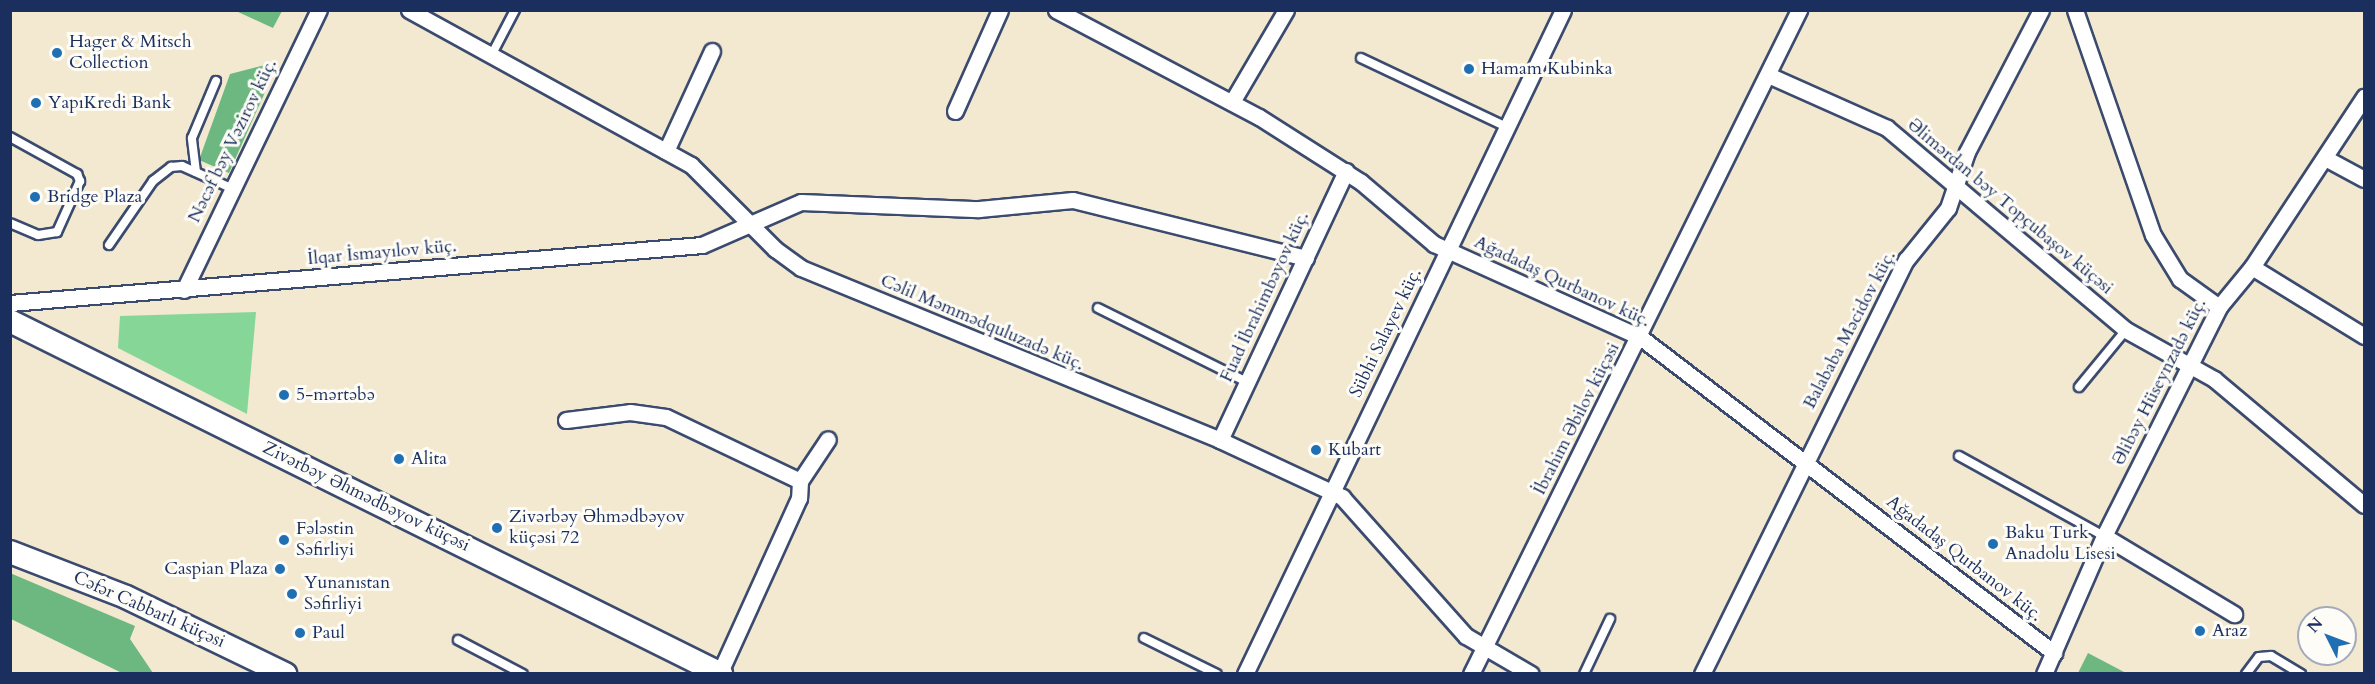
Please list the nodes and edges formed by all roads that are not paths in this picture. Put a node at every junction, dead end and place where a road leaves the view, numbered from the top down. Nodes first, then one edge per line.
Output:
1 (319, 10) edge
2 (409, 10) edge
3 (515, 10) edge
4 (1000, 10) edge
5 (1286, 10) edge
6 (1563, 10) edge
7 (1799, 10) edge
8 (2041, 10) edge
9 (2075, 10) edge
10 (1063, 12) edge
11 (712, 51) dead end
12 (492, 54) junction
13 (1361, 58) dead end
14 (1768, 75) junction
15 (216, 81) dead end
16 (2364, 97) edge
17 (1232, 102) junction
18 (955, 111) dead end
19 (1507, 127) junction
20 (10, 137) edge
21 (666, 151) junction
22 (2325, 158) junction
23 (196, 171) junction
24 (1346, 171) junction
25 (2364, 179) edge
26 (231, 188) junction
27 (1955, 191) junction
28 (10, 223) edge
29 (752, 223) junction
30 (109, 245) dead end
31 (1449, 251) junction
32 (1306, 258) junction
33 (2252, 267) junction
34 (184, 290) junction
35 (10, 303) edge
36 (2218, 307) junction
37 (1098, 308) dead end
38 (10, 321) edge
39 (2126, 330) junction
40 (2364, 336) edge
41 (1640, 337) junction
42 (2185, 366) junction
43 (1247, 382) junction
44 (2079, 387) dead end
45 (566, 420) dead end
46 (828, 439) dead end
47 (1220, 440) junction
48 (1959, 456) dead end
49 (1804, 459) junction
50 (800, 481) junction
51 (1329, 491) junction
52 (2364, 505) edge
53 (2104, 536) junction
54 (10, 552) edge
55 (2234, 614) dead end
56 (1610, 619) dead end
57 (1144, 638) dead end
58 (458, 640) dead end
59 (1483, 650) junction
60 (2054, 653) junction
61 (720, 673) edge
62 (285, 674) edge
63 (523, 674) edge
64 (1217, 674) edge
65 (1245, 674) edge
66 (1471, 674) edge
67 (1531, 674) edge
68 (1584, 674) edge
69 (1702, 674) edge
70 (2044, 674) edge
71 (2246, 674) edge
72 (2301, 674) edge

1 - 26 street, Nəcəf bəy Vəzirov küç.
2 - 12 street, Cəlil Məmmədquluzadə küç.
3 - 12 lane
4 - 18 street
5 - 17 street
6 - 19 street, Sübhi Salayev küç.
7 - 14 street, İbrahim Əbilov küçəsi
8 - 27 street, Balababa Məcidov küç.
9 - 36 street
10 - 17 street, Ağadadaş Qurbanov küç.
11 - 21 street
12 - 21 street, Cəlil Məmmədquluzadə küç.
13 - 19 lane
14 - 27 street, Əlimərdan bəy Topçubaşov küçəsi
14 - 41 street, İbrahim Əbilov küçəsi
15 - 23 lane
16 - 22 street, Əlibəy Hüseynzadə küç.
17 - 24 street, Ağadadaş Qurbanov küç.
19 - 31 street, Sübhi Salayev küç.
20 - 28 lane
21 - 29 street, Cəlil Məmmədquluzadə küç.
22 - 25 street
22 - 33 street, Əlibəy Hüseynzadə küç.
23 - 26 lane
23 - 30 lane
24 - 31 street, Ağadadaş Qurbanov küç.
24 - 32 street, Fuad İbrahimbəyov küç.
26 - 34 street, Nəcəf bəy Vəzirov küç.
27 - 39 street, Əlimərdan bəy Topçubaşov küçəsi
27 - 49 street, Balababa Məcidov küç.
29 - 32 street, İlqar İsmayılov küç.
29 - 34 street, İlqar İsmayılov küç.
29 - 47 street, Cəlil Məmmədquluzadə küç.
31 - 41 street, Ağadadaş Qurbanov küç.
31 - 51 street, Sübhi Salayev küç.
32 - 43 street, Fuad İbrahimbəyov küç.
33 - 36 street, Əlibəy Hüseynzadə küç.
33 - 40 street
34 - 35 street, İlqar İsmayılov küç.
36 - 42 street, Əlibəy Hüseynzadə küç.
37 - 43 lane
38 - 61 main road, Zivərbəy Əhmədbəyov küçəsi
39 - 42 street, Əlimərdan bəy Topçubaşov küçəsi
39 - 44 lane
41 - 49 street, Ağadadaş Qurbanov küç.
41 - 59 street, İbrahim Əbilov küçəsi
42 - 52 street, Əlimərdan bəy Topçubaşov küçəsi
42 - 53 street, Əlibəy Hüseynzadə küç.
43 - 47 street, Fuad İbrahimbəyov küç.
45 - 50 street
46 - 50 street
47 - 51 street, Cəlil Məmmədquluzadə küç.
48 - 53 lane
49 - 60 street, Ağadadaş Qurbanov küç.
49 - 69 street, Balababa Məcidov küç.
50 - 61 street
51 - 59 street, Cəlil Məmmədquluzadə küç.
51 - 65 street, Sübhi Salayev küç.
53 - 55 street
53 - 60 street, Əlibəy Hüseynzadə küç.
54 - 62 main road, Cəfər Cabbarlı küçəsi
56 - 68 lane
57 - 64 lane
58 - 63 lane
59 - 66 street, İbrahim Əbilov küçəsi
59 - 67 street, Cəlil Məmmədquluzadə küç.
60 - 70 street, Əlibəy Hüseynzadə küç.
71 - 72 lane

